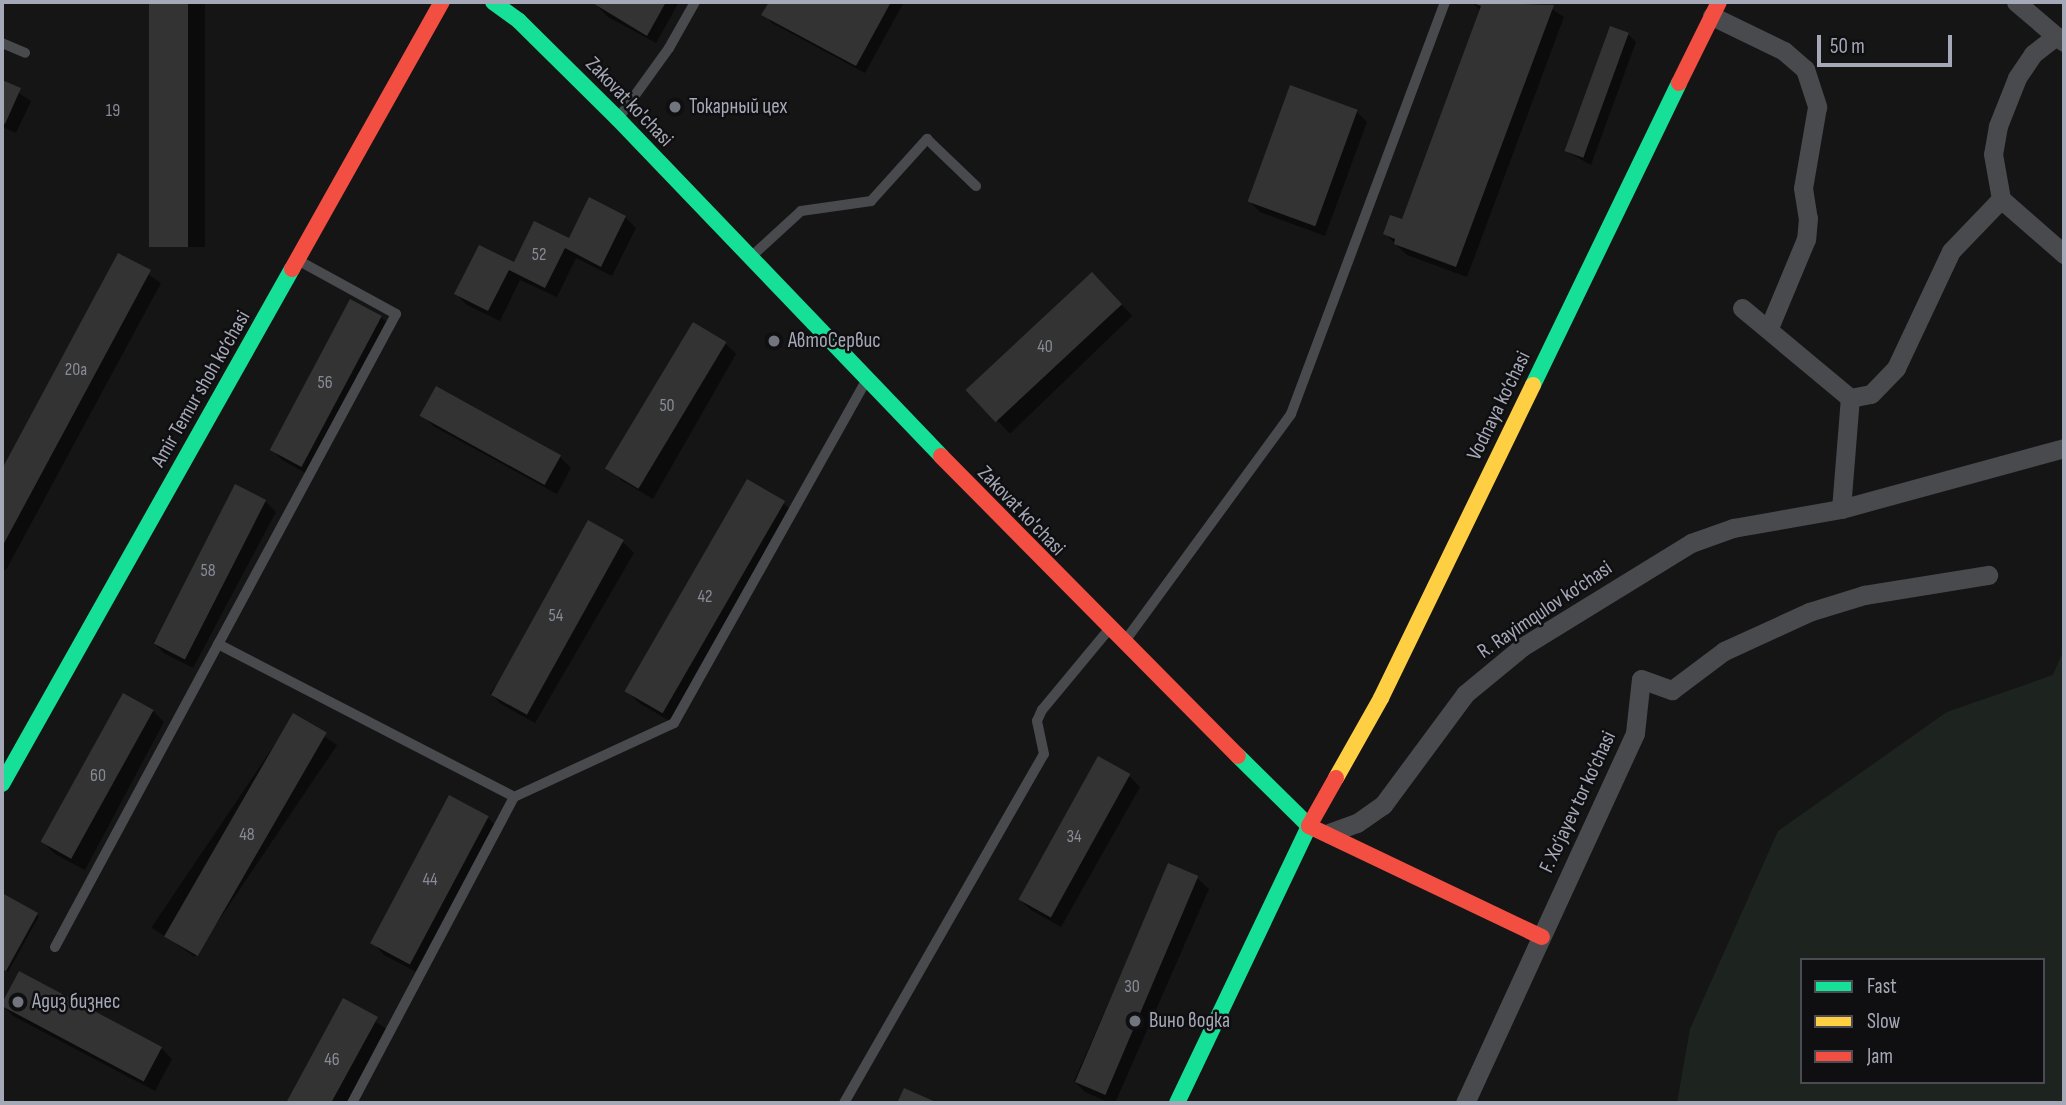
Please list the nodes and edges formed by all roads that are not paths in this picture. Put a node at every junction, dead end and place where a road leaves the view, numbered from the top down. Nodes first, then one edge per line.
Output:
1 (418, 2) edge
2 (493, 2) edge
3 (695, 2) edge
4 (1445, 2) edge
5 (2016, 2) edge
6 (439, 7) edge
7 (1716, 9) edge
8 (2060, 39) edge
9 (2, 43) edge
10 (25, 53) dead end
11 (618, 119) junction
12 (976, 186) dead end
13 (2001, 199) junction
14 (2064, 254) edge
15 (750, 258) junction
16 (299, 261) junction
17 (1742, 308) dead end
18 (1769, 328) junction
19 (866, 380) junction
20 (1850, 398) junction
21 (2064, 448) edge
22 (1841, 509) junction
23 (1988, 575) dead end
24 (1108, 630) junction
25 (218, 644) junction
26 (1123, 645) junction
27 (2, 784) edge
28 (514, 797) junction
29 (1309, 826) junction
30 (1329, 834) junction
31 (1542, 937) junction
32 (55, 947) dead end
33 (352, 1103) edge
34 (844, 1103) edge
35 (1177, 1103) edge
36 (1465, 1103) edge

1 - 6 main road
2 - 11 main road, Zakovat ko'chasi
3 - 11 lane
4 - 26 lane
5 - 8 street
6 - 16 main road, Amir Temur shoh ko‘chasi
7 - 18 street
7 - 29 main road, Vodnaya ko‘chasi
8 - 13 street
9 - 10 lane
11 - 15 main road, Zakovat ko'chasi
12 - 15 lane
13 - 14 street
13 - 20 street
15 - 19 main road, Zakovat ko'chasi
16 - 25 lane
16 - 27 main road, Amir Temur shoh ko‘chasi
17 - 18 street
18 - 20 street
19 - 24 main road, Zakovat ko'chasi
19 - 28 lane
20 - 22 street
21 - 22 street, R. Rayimqulov ko‘chasi
22 - 30 street, R. Rayimqulov ko‘chasi
23 - 31 street, F. Xo‘jayev tor ko‘chasi
24 - 26 main road, Zakovat ko'chasi
24 - 34 lane
25 - 28 lane
25 - 32 lane
26 - 29 main road, Zakovat ko'chasi
28 - 33 lane
29 - 30 main road
29 - 35 main road
30 - 31 main road
31 - 36 street, F. Xo‘jayev tor ko‘chasi

